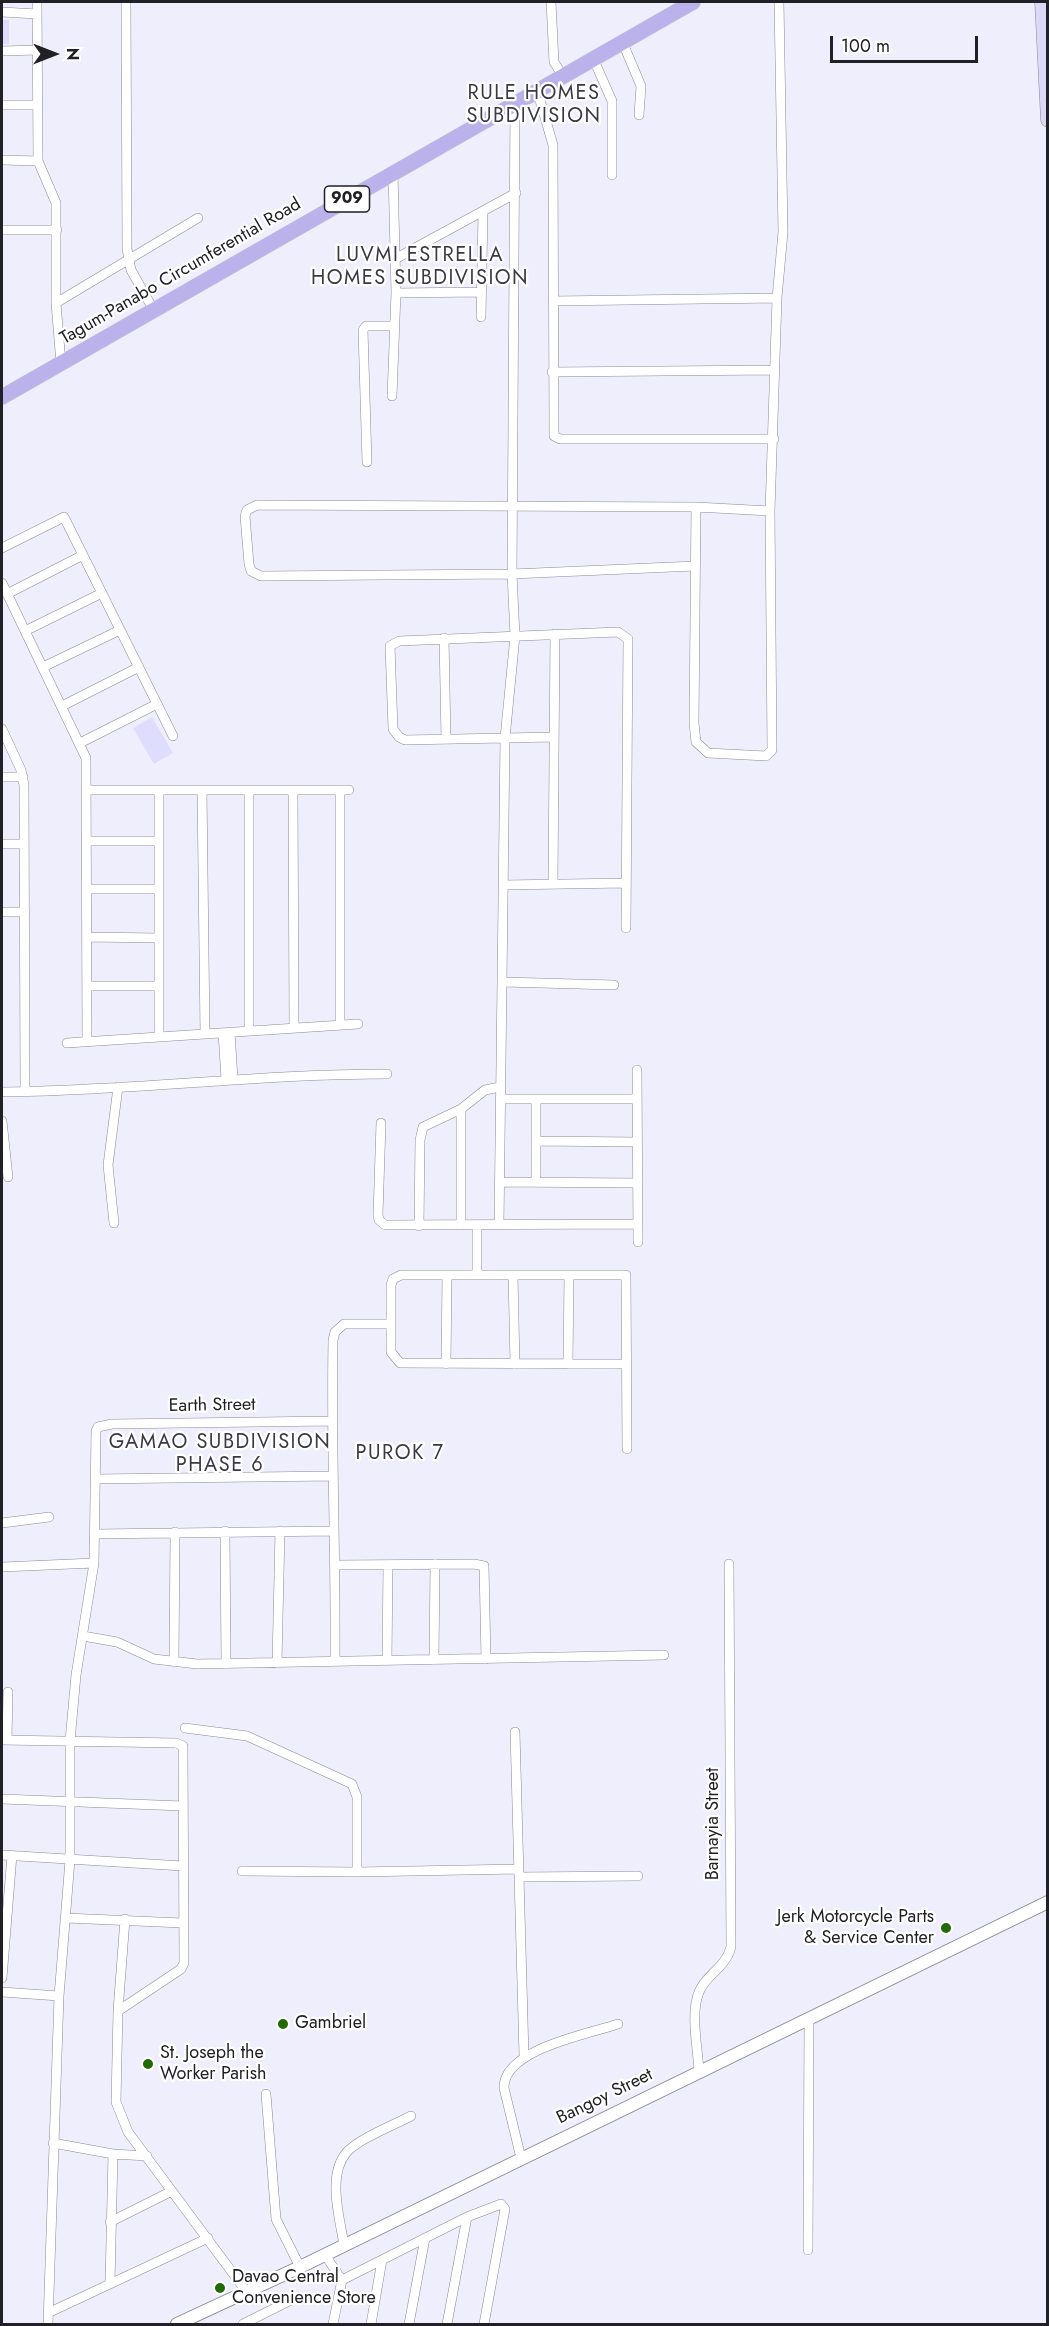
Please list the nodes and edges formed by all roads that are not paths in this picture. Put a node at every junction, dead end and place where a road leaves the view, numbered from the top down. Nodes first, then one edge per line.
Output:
1 (37, 2) edge
2 (126, 2) edge
3 (551, 2) edge
4 (693, 2) edge
5 (778, 2) edge
6 (1042, 2) edge
7 (2, 12) edge
8 (37, 14) junction
9 (622, 41) junction
10 (37, 50) junction
11 (2, 51) edge
12 (592, 58) junction
13 (562, 75) junction
14 (537, 90) junction
15 (515, 102) junction
16 (2, 105) edge
17 (37, 105) junction
18 (639, 115) dead end
19 (1047, 120) edge
20 (2, 160) edge
21 (38, 161) junction
22 (393, 172) junction
23 (612, 175) dead end
24 (516, 193) junction
25 (483, 210) junction
26 (198, 218) dead end
27 (2, 230) edge
28 (57, 230) junction
29 (128, 258) junction
30 (395, 259) junction
31 (480, 292) junction
32 (396, 293) junction
33 (777, 298) junction
34 (553, 301) junction
35 (56, 303) junction
36 (153, 309) junction
37 (481, 317) dead end
38 (393, 326) junction
39 (61, 363) junction
40 (774, 370) junction
41 (552, 372) junction
42 (392, 396) dead end
43 (2, 397) edge
44 (774, 439) junction
45 (366, 462) dead end
46 (513, 506) junction
47 (696, 507) junction
48 (770, 511) junction
49 (2, 548) edge
50 (83, 555) junction
51 (695, 566) junction
52 (512, 573) junction
53 (2, 583) edge
54 (102, 593) junction
55 (7, 594) junction
56 (120, 630) junction
57 (25, 631) junction
58 (555, 634) junction
59 (515, 636) junction
60 (444, 638) junction
61 (43, 667) junction
62 (139, 667) junction
63 (157, 704) junction
64 (62, 706) junction
65 (2, 729) edge
66 (173, 736) dead end
67 (554, 737) junction
68 (505, 738) junction
69 (446, 739) junction
70 (80, 743) junction
71 (2, 777) edge
72 (23, 777) junction
73 (87, 790) junction
74 (159, 790) junction
75 (202, 790) junction
76 (249, 790) junction
77 (293, 790) junction
78 (87, 841) junction
79 (159, 841) junction
80 (2, 844) edge
81 (24, 844) junction
82 (626, 883) junction
83 (553, 884) junction
84 (504, 885) junction
85 (87, 889) junction
86 (159, 889) junction
87 (2, 912) edge
88 (25, 912) junction
89 (626, 928) dead end
90 (87, 937) junction
91 (159, 938) junction
92 (503, 982) junction
93 (614, 985) dead end
94 (87, 986) junction
95 (159, 986) junction
96 (358, 1024) dead end
97 (340, 1025) junction
98 (294, 1028) junction
99 (249, 1031) junction
100 (226, 1032) junction
101 (205, 1034) junction
102 (159, 1037) junction
103 (87, 1041) junction
104 (67, 1042) dead end
105 (637, 1070) dead end
106 (387, 1074) dead end
107 (230, 1079) junction
108 (118, 1087) junction
109 (500, 1087) junction
110 (2, 1092) edge
111 (25, 1092) junction
112 (500, 1099) junction
113 (536, 1099) junction
114 (637, 1099) junction
115 (461, 1109) junction
116 (2, 1121) edge
117 (381, 1123) dead end
118 (536, 1141) junction
119 (637, 1142) junction
120 (8, 1177) dead end
121 (499, 1182) junction
122 (536, 1182) junction
123 (638, 1183) junction
124 (114, 1223) dead end
125 (638, 1224) junction
126 (477, 1225) junction
127 (499, 1225) junction
128 (419, 1226) junction
129 (461, 1226) junction
130 (638, 1242) dead end
131 (447, 1275) junction
132 (477, 1275) junction
133 (513, 1275) junction
134 (569, 1275) junction
135 (390, 1324) junction
136 (446, 1364) junction
137 (515, 1364) junction
138 (568, 1364) junction
139 (626, 1364) junction
140 (331, 1421) junction
141 (627, 1449) dead end
142 (333, 1476) junction
143 (95, 1479) junction
144 (49, 1517) dead end
145 (2, 1523) edge
146 (225, 1531) junction
147 (280, 1531) junction
148 (334, 1531) junction
149 (175, 1532) junction
150 (95, 1534) junction
151 (94, 1563) junction
152 (388, 1564) junction
153 (435, 1564) junction
154 (729, 1564) dead end
155 (336, 1565) junction
156 (2, 1567) edge
157 (83, 1636) junction
158 (664, 1655) dead end
159 (486, 1659) junction
160 (387, 1660) junction
161 (434, 1660) junction
162 (174, 1662) junction
163 (335, 1662) junction
164 (277, 1663) junction
165 (225, 1664) junction
166 (8, 1692) dead end
167 (185, 1728) dead end
168 (515, 1732) dead end
169 (4, 1740) edge
170 (70, 1741) junction
171 (2, 1799) edge
172 (70, 1800) junction
173 (183, 1806) junction
174 (2, 1855) edge
175 (12, 1855) junction
176 (70, 1860) junction
177 (183, 1866) junction
178 (242, 1871) dead end
179 (357, 1872) junction
180 (519, 1873) junction
181 (638, 1876) dead end
182 (1047, 1902) edge
183 (65, 1918) junction
184 (124, 1919) junction
185 (183, 1923) junction
186 (2, 1978) edge
187 (2, 1992) edge
188 (59, 1996) junction
189 (118, 2012) junction
190 (809, 2018) junction
191 (618, 2024) dead end
192 (524, 2056) junction
193 (699, 2072) junction
194 (266, 2094) dead end
195 (411, 2116) dead end
196 (52, 2143) junction
197 (113, 2154) junction
198 (147, 2157) junction
199 (521, 2158) junction
200 (172, 2191) junction
201 (467, 2217) junction
202 (110, 2222) junction
203 (208, 2238) junction
204 (425, 2238) junction
205 (344, 2245) junction
206 (808, 2250) dead end
207 (325, 2255) junction
208 (382, 2260) junction
209 (300, 2267) junction
210 (342, 2280) junction
211 (110, 2283) junction
212 (246, 2291) junction
213 (293, 2299) dead end
214 (48, 2313) junction
215 (48, 2325) edge
216 (177, 2325) edge
217 (243, 2325) edge
218 (333, 2325) edge
219 (371, 2325) edge
220 (409, 2325) edge
221 (447, 2325) edge
222 (484, 2325) edge

1 - 8 street
2 - 29 street
3 - 13 street
4 - 9 main road, Tagum-Panabo Circumferential Road / 909
5 - 33 street
6 - 19 main road
7 - 8 street
8 - 10 street
9 - 12 main road, Tagum-Panabo Circumferential Road / 909
9 - 18 street
10 - 11 street
10 - 17 street
12 - 13 main road, Tagum-Panabo Circumferential Road / 909
12 - 23 street
13 - 14 main road, Tagum-Panabo Circumferential Road / 909
14 - 15 main road, Tagum-Panabo Circumferential Road / 909
14 - 34 street
15 - 22 main road, Tagum-Panabo Circumferential Road / 909
15 - 24 street
16 - 17 street
17 - 21 street
20 - 21 street
21 - 28 street
22 - 30 street
22 - 36 main road, Tagum-Panabo Circumferential Road / 909
24 - 25 street
24 - 46 street
25 - 30 street
25 - 31 street
26 - 29 street
27 - 28 street
28 - 35 street
29 - 35 street
29 - 36 street
30 - 32 street
31 - 32 street
31 - 37 street
32 - 38 street
33 - 34 street
33 - 40 street
34 - 41 street
35 - 39 street
36 - 39 main road, Tagum-Panabo Circumferential Road / 909
38 - 42 street
38 - 45 street
39 - 43 main road, Tagum-Panabo Circumferential Road / 909
40 - 41 street
40 - 44 street
41 - 44 street
44 - 48 street
46 - 47 street
46 - 52 street
46 - 52 street
47 - 48 street
47 - 51 street
48 - 51 street
49 - 50 street
50 - 54 street
50 - 55 street
51 - 52 street
52 - 59 street
53 - 55 street
54 - 56 street
54 - 57 street
55 - 57 street
56 - 61 street
56 - 62 street
57 - 61 street
58 - 59 street
58 - 67 street
58 - 82 street
59 - 60 street
59 - 68 street
60 - 69 street
60 - 69 street
61 - 64 street
62 - 63 street
62 - 64 street
63 - 66 street
63 - 70 street
64 - 70 street
65 - 72 street
67 - 68 street
67 - 83 street
68 - 69 street
68 - 84 street
70 - 73 street
71 - 72 street
72 - 81 street
73 - 74 street
73 - 78 street
74 - 75 street
74 - 79 street
75 - 76 street
75 - 101 street
76 - 77 street
76 - 99 street
77 - 97 street
77 - 98 street
78 - 79 street
78 - 85 street
79 - 86 street
80 - 81 street
81 - 88 street
82 - 83 street
82 - 89 street
83 - 84 street
84 - 92 street
85 - 86 street
85 - 90 street
86 - 91 street
87 - 88 street
88 - 111 street
90 - 91 street
90 - 94 street
91 - 95 street
92 - 93 street
92 - 109 street
94 - 95 street
94 - 103 street
95 - 102 street
96 - 97 street
97 - 98 street
98 - 99 street
99 - 100 street
100 - 101 street
100 - 107 street
101 - 102 street
102 - 103 street
103 - 104 street
105 - 114 street
106 - 107 street
107 - 108 street
108 - 111 street
108 - 124 street
109 - 112 street
109 - 115 street
110 - 111 street
112 - 113 street
112 - 121 street
113 - 114 street
113 - 118 street
114 - 119 street
115 - 128 street
115 - 129 street
116 - 120 street
117 - 128 street
118 - 119 street
118 - 122 street
119 - 123 street
121 - 122 street
121 - 127 street
122 - 123 street
123 - 125 street
125 - 127 street
125 - 130 street
126 - 127 street
126 - 129 street
126 - 132 street
128 - 129 street
131 - 132 street
131 - 135 street
131 - 136 street
132 - 133 street
133 - 134 street
133 - 137 street
134 - 138 street
134 - 139 street
135 - 136 street
135 - 140 street
136 - 137 street
137 - 138 street
138 - 139 street
139 - 141 street
140 - 142 street
140 - 143 street, Earth Street
142 - 143 street
142 - 148 street
143 - 150 street
144 - 145 street
146 - 147 street
146 - 149 street
146 - 165 street
147 - 148 street
147 - 164 street
148 - 155 street
149 - 150 street
149 - 162 street
150 - 151 street
151 - 156 street
151 - 157 street
152 - 153 street
152 - 155 street
152 - 160 street
153 - 159 street
153 - 161 street
154 - 193 street, Barnayia Street
155 - 163 street
157 - 162 street
157 - 170 street
158 - 159 street
159 - 161 street
160 - 161 street
160 - 163 street
162 - 165 street
163 - 164 street
164 - 165 street
166 - 169 street
167 - 179 street
168 - 180 street
169 - 170 street
170 - 172 street
170 - 173 street
171 - 172 street
172 - 173 street
172 - 176 street
173 - 177 street
174 - 175 street
175 - 176 street
175 - 186 street
176 - 177 street
176 - 183 street
177 - 185 street
178 - 179 street
179 - 180 street
180 - 181 street
180 - 192 street
182 - 190 street, Bangoy Street
183 - 184 street
183 - 188 street
184 - 185 street
184 - 189 street
185 - 189 street
187 - 188 street
188 - 196 street
189 - 198 street
190 - 193 street, Bangoy Street
190 - 206 street
191 - 192 street
192 - 199 street
193 - 199 street, Bangoy Street
194 - 209 street
195 - 205 street
196 - 197 street
196 - 214 street
197 - 198 street
197 - 202 street
198 - 200 street
199 - 205 street, Bangoy Street
200 - 202 street
200 - 203 street
201 - 204 street
201 - 221 street
201 - 222 street
202 - 211 street
203 - 211 street
203 - 212 street
204 - 208 street
204 - 220 street
205 - 207 street, Bangoy Street
207 - 209 street, Bangoy Street
207 - 210 street
208 - 210 street
208 - 219 street
209 - 212 street, Bangoy Street
210 - 218 street
211 - 214 street
212 - 216 street, Bangoy Street
213 - 217 street
214 - 215 street

